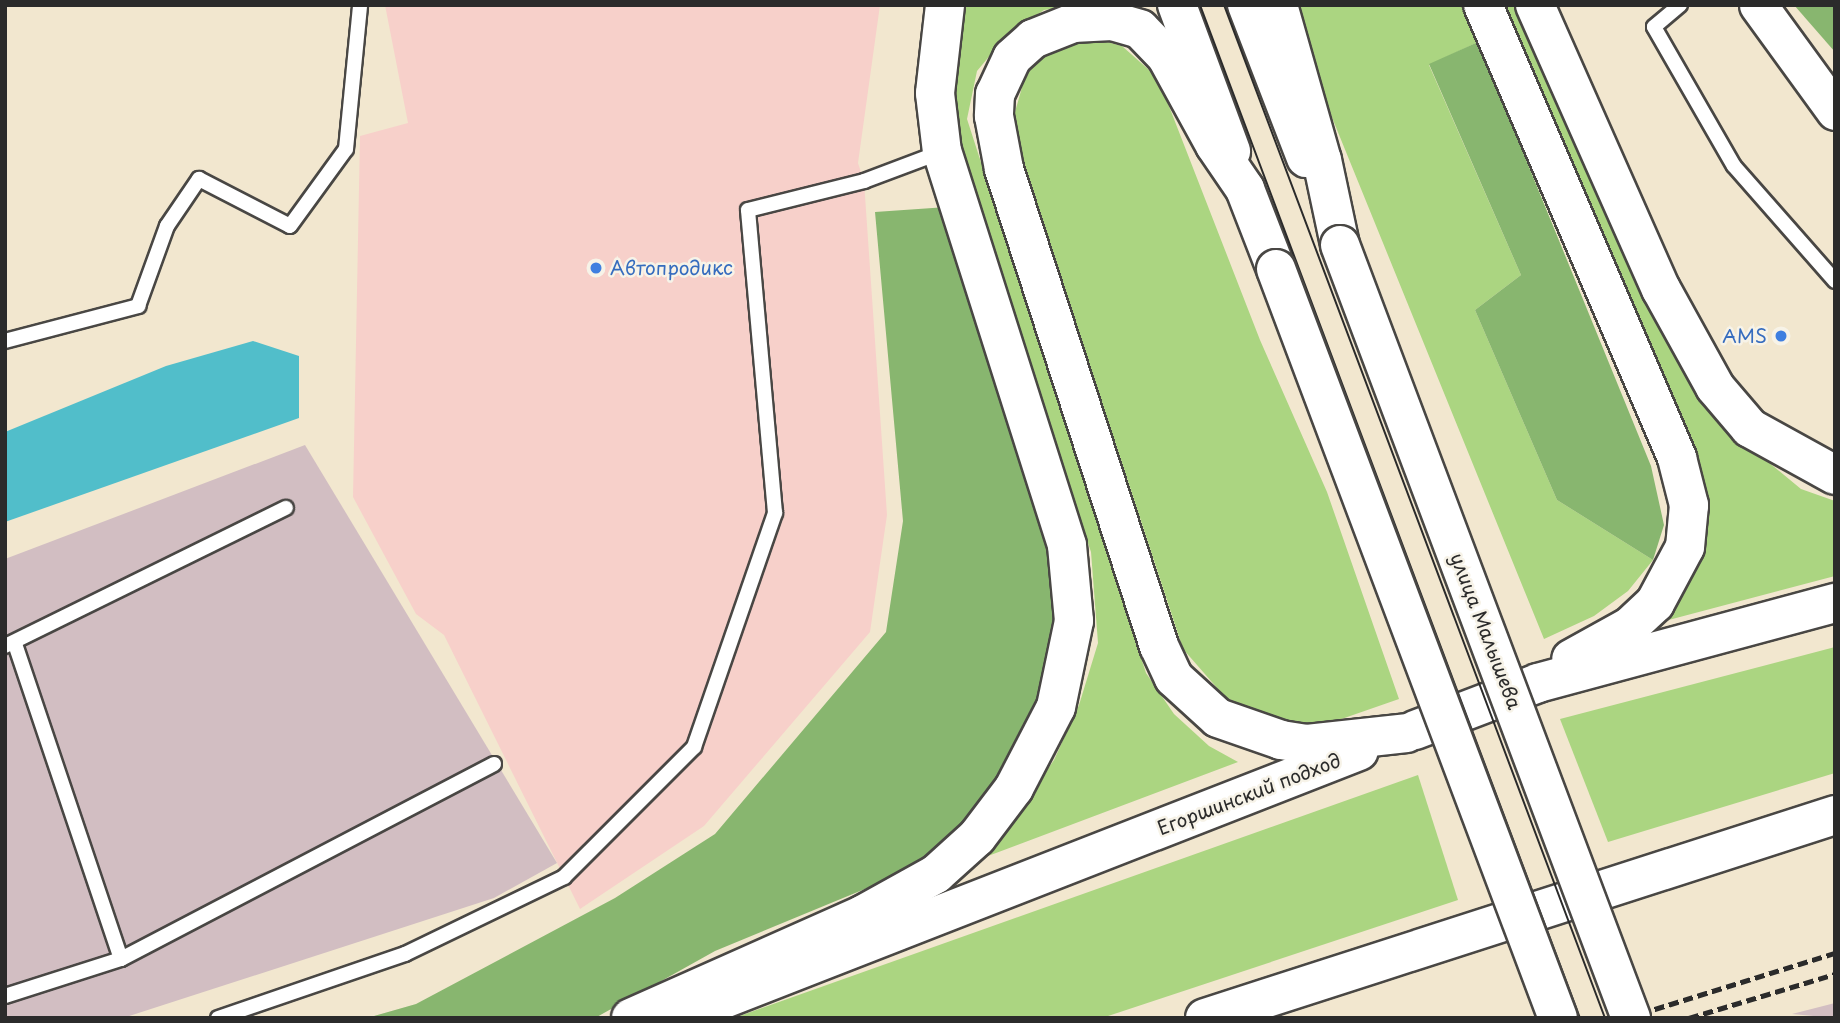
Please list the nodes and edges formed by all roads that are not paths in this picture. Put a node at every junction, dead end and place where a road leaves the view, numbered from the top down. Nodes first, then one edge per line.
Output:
1 (360, 5) edge
2 (945, 5) edge
3 (1177, 5) edge
4 (1247, 5) edge
5 (1278, 5) edge
6 (1483, 5) edge
7 (1535, 5) edge
8 (1680, 5) edge
9 (1758, 5) edge
10 (1835, 111) edge
11 (942, 152) junction
12 (1245, 189) junction
13 (1338, 240) junction
14 (1835, 281) edge
15 (5, 341) edge
16 (1835, 475) edge
17 (286, 508) dead end
18 (1835, 603) edge
19 (10, 645) edge
20 (1538, 683) junction
21 (1406, 733) junction
22 (494, 764) dead end
23 (1835, 815) edge
24 (121, 958) junction
25 (5, 996) edge
26 (686, 1014) edge
27 (218, 1018) edge
28 (631, 1018) edge
29 (1205, 1018) edge
30 (1558, 1018) edge
31 (1631, 1018) edge

1 - 15 lane
2 - 11 main road
3 - 12 main road
4 - 13 main road
5 - 13 main road
6 - 20 main road
7 - 16 main road
8 - 14 lane
9 - 10 street
11 - 27 lane
11 - 28 main road
12 - 21 main road
12 - 30 main road, bridge
13 - 31 main road, улица Малышева, bridge
17 - 19 lane
18 - 20 main road, Егоршинский подход
19 - 24 lane
20 - 21 main road, Егоршинский подход
21 - 26 main road, Егоршинский подход
22 - 24 lane
23 - 29 main road
24 - 25 lane

